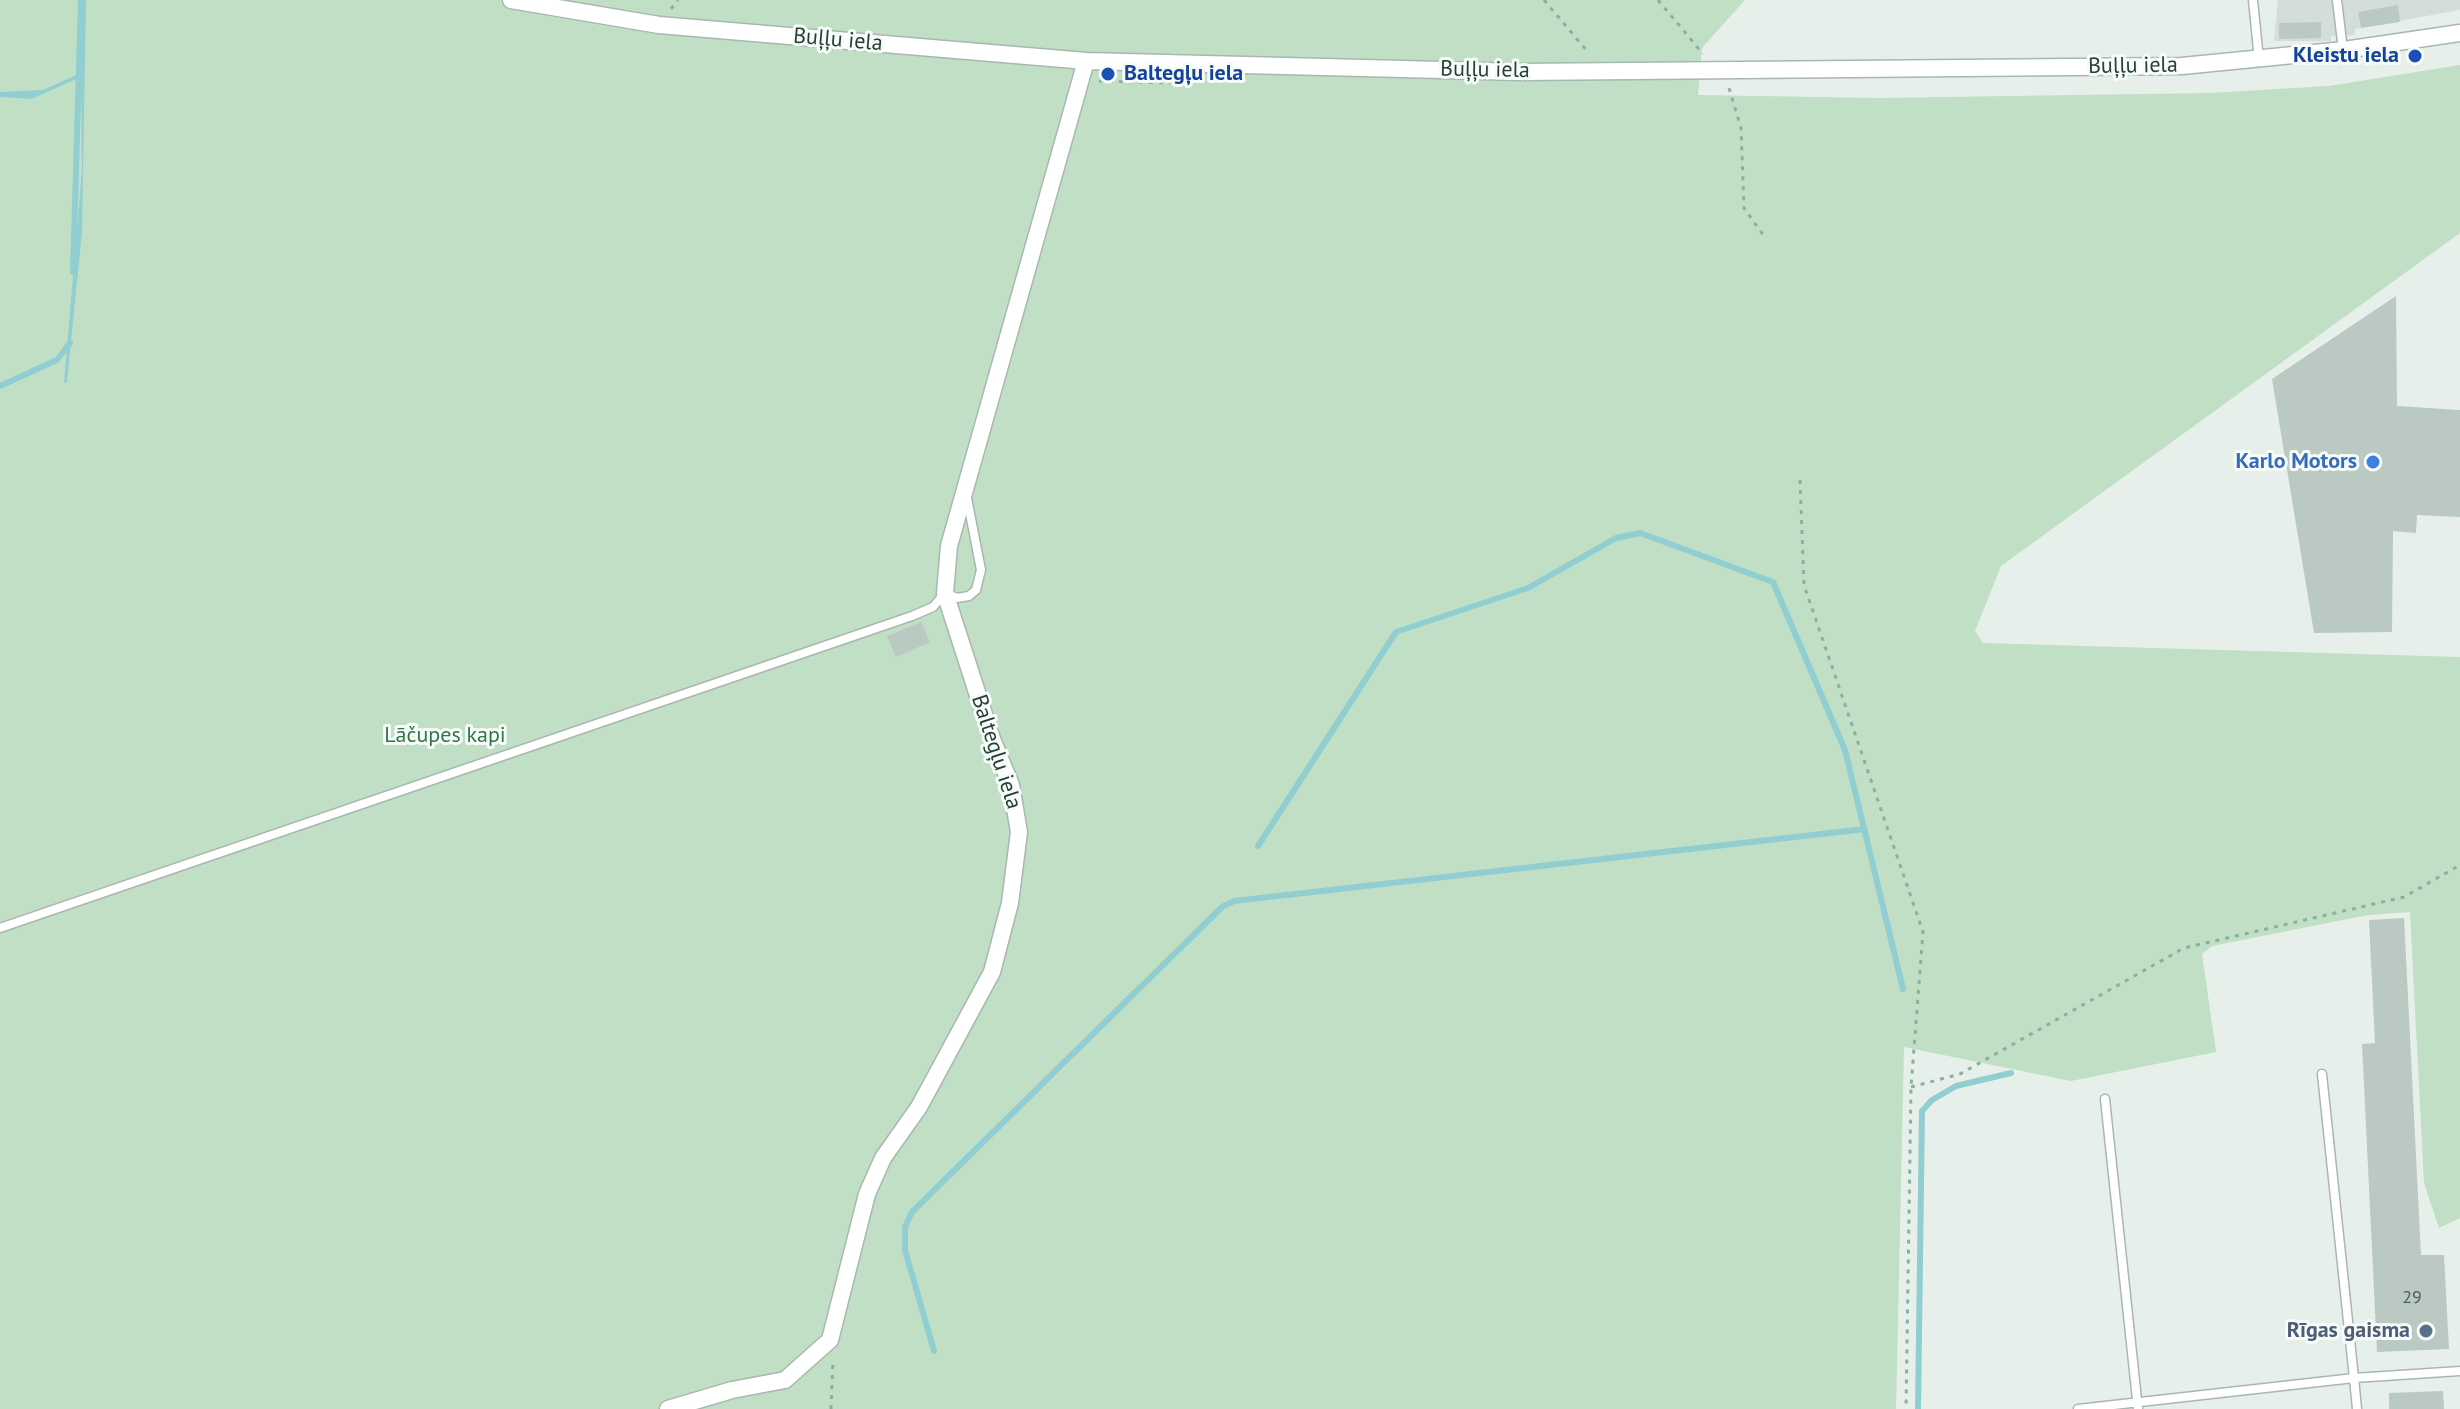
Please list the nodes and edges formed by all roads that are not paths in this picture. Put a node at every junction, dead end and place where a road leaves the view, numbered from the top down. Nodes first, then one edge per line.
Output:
1 (511, 0) edge
2 (2253, 0) edge
3 (2337, 0) edge
4 (2460, 33) edge
5 (2344, 50) junction
6 (2259, 60) junction
7 (1086, 61) junction
8 (967, 493) junction
9 (945, 593) junction
10 (0, 928) edge
11 (2322, 1074) dead end
12 (2105, 1099) dead end
13 (2460, 1371) edge
14 (2354, 1378) junction
15 (2137, 1405) edge
16 (668, 1409) edge
17 (2078, 1409) edge
18 (2357, 1409) edge

1 - 7 street, Buļļu iela
2 - 6 lane
3 - 5 lane
4 - 5 street, Buļļu iela
5 - 6 street, Buļļu iela
6 - 7 street, Buļļu iela
7 - 8 street, Baltegļu iela
8 - 9 street, Baltegļu iela
8 - 9 lane
9 - 10 lane
9 - 16 street, Baltegļu iela
11 - 14 lane
12 - 15 lane
13 - 14 lane
14 - 15 lane
14 - 18 lane
15 - 17 lane

